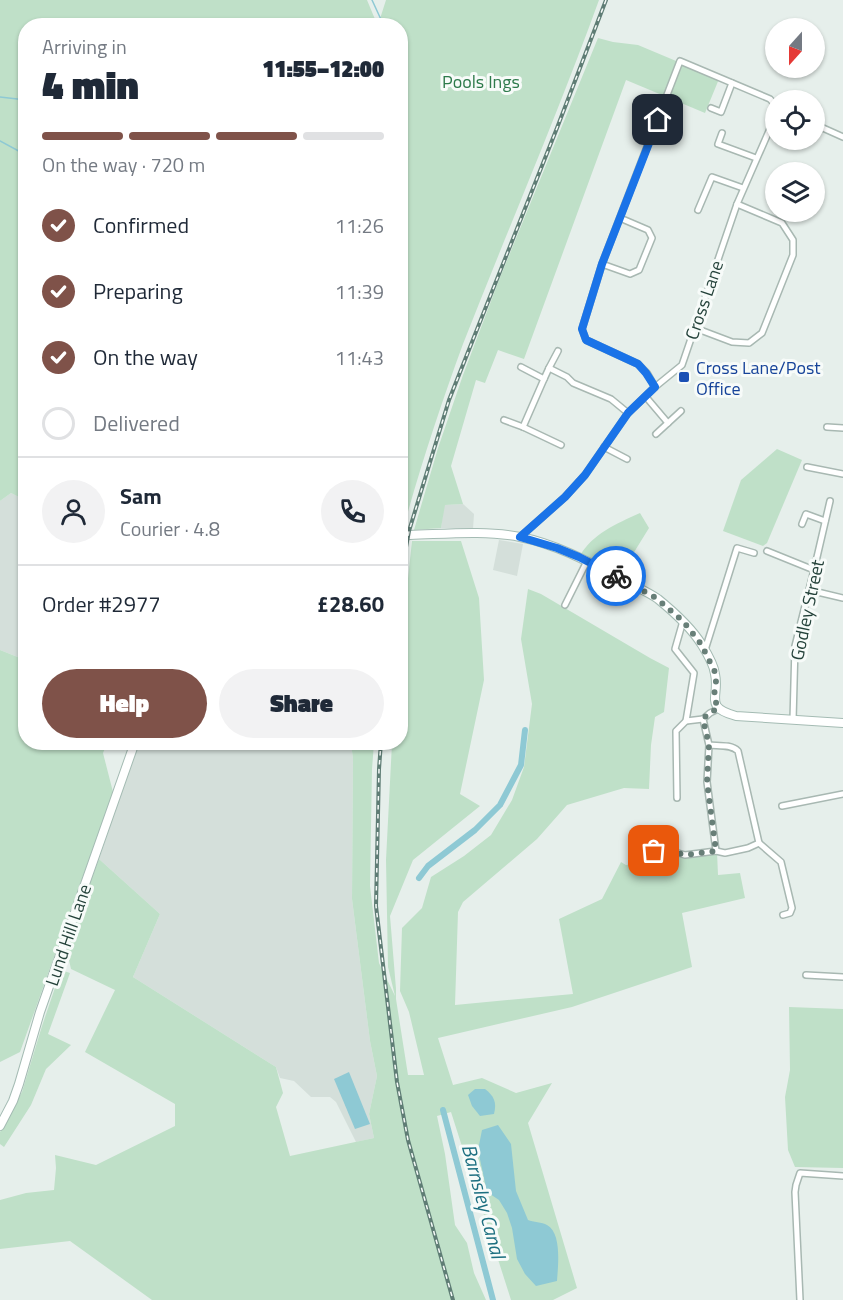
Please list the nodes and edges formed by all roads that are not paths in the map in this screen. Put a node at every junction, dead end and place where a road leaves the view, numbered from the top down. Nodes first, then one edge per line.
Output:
1 (732, 82) junction
2 (765, 97) edge
3 (711, 108) dead end
4 (825, 129) edge
5 (722, 133) dead end
6 (843, 137) edge
7 (765, 139) edge
8 (756, 158) junction
9 (743, 188) junction
10 (737, 204) junction
11 (698, 210) dead end
12 (620, 218) junction
13 (602, 264) junction
14 (695, 328) junction
15 (558, 351) dead end
16 (521, 368) dead end
17 (549, 368) junction
18 (543, 379) junction
19 (655, 387) junction
20 (646, 397) junction
21 (681, 411) dead end
22 (628, 413) junction
23 (504, 420) dead end
24 (668, 423) junction
25 (523, 427) junction
26 (827, 427) dead end
27 (843, 428) edge
28 (656, 434) dead end
29 (561, 446) dead end
30 (604, 447) junction
31 (627, 459) dead end
32 (807, 467) dead end
33 (843, 474) edge
34 (830, 501) dead end
35 (825, 521) junction
36 (802, 524) dead end
37 (408, 536) edge
38 (520, 537) junction
39 (767, 551) dead end
40 (754, 553) dead end
41 (587, 561) junction
42 (814, 570) junction
43 (809, 590) junction
44 (843, 598) edge
45 (565, 605) dead end
46 (683, 621) junction
47 (705, 651) junction
48 (718, 709) junction
49 (703, 719) junction
50 (792, 720) junction
51 (686, 721) junction
52 (843, 723) edge
53 (709, 745) junction
54 (132, 750) edge
55 (843, 794) edge
56 (677, 798) dead end
57 (782, 806) dead end
58 (759, 843) junction
59 (654, 851) dead end
60 (716, 851) junction
61 (783, 915) dead end
62 (806, 975) dead end
63 (843, 976) edge
64 (0, 1126) edge
65 (843, 1176) edge
66 (800, 1300) edge

1 - 2 street
1 - 3 street
1 - 12 street
4 - 6 street
5 - 8 street
7 - 8 street, Cross Lane
8 - 9 street, Cross Lane
9 - 10 street, Cross Lane
9 - 11 street
10 - 14 street, Cross Lane
10 - 14 street
12 - 13 street
12 - 13 street
13 - 19 street
14 - 19 street, Cross Lane
15 - 17 street
16 - 18 street
17 - 18 street
17 - 22 street
18 - 25 street
19 - 20 street, Cross Lane
20 - 22 street, Cross Lane
20 - 24 street
21 - 24 street
22 - 30 street, Cross Lane
23 - 25 street
24 - 28 street
25 - 29 street
26 - 27 street
30 - 31 street
30 - 38 street, Cross Lane
32 - 33 street
34 - 35 street, Godley Street
35 - 36 street
35 - 42 street, Godley Street
37 - 38 main road
38 - 41 main road
39 - 42 street
40 - 47 street
41 - 45 street
41 - 46 main road
42 - 43 street, Godley Street
43 - 44 street
43 - 50 street, Godley Street
46 - 47 main road
46 - 51 street
47 - 48 main road
48 - 49 street
48 - 50 main road
49 - 51 street
49 - 53 street
50 - 52 main road
51 - 56 street
53 - 58 street
53 - 60 street
54 - 64 main road, Lund Hill Lane
55 - 57 street
58 - 60 street
58 - 61 street
59 - 60 street
62 - 63 street
65 - 66 street

